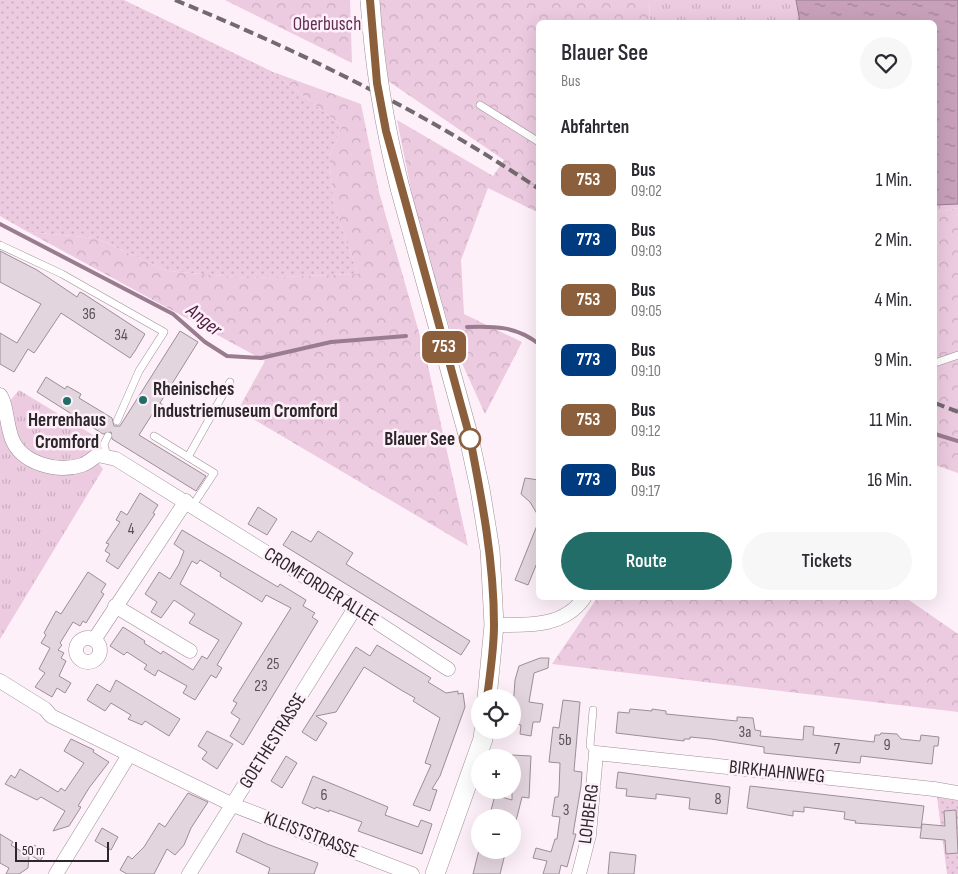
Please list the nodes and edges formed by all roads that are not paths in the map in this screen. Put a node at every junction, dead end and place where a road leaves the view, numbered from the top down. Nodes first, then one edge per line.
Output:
1 (370, 0) edge
2 (480, 105) dead end
3 (536, 140) edge
4 (0, 245) edge
5 (958, 355) edge
6 (937, 363) edge
7 (230, 382) dead end
8 (0, 395) edge
9 (117, 421) dead end
10 (108, 436) dead end
11 (154, 436) dead end
12 (107, 457) junction
13 (188, 457) junction
14 (189, 503) junction
15 (582, 600) edge
16 (115, 606) junction
17 (355, 608) junction
18 (494, 625) junction
19 (94, 640) dead end
20 (190, 652) dead end
21 (448, 669) dead end
22 (0, 681) edge
23 (488, 689) edge
24 (593, 710) dead end
25 (483, 739) edge
26 (596, 753) junction
27 (129, 755) junction
28 (958, 793) edge
29 (233, 805) junction
30 (56, 874) edge
31 (189, 874) edge
32 (412, 874) edge
33 (435, 874) edge
34 (579, 874) edge

1 - 18 main road, bridge
2 - 3 lane
4 - 9 lane
5 - 6 lane
7 - 13 lane
8 - 12 street
10 - 12 lane
11 - 13 lane
12 - 14 street, CROMFORDER ALLEE
13 - 14 lane
14 - 16 street
14 - 17 street, CROMFORDER ALLEE
15 - 18 street
16 - 19 street
16 - 20 street
17 - 21 street, CROMFORDER ALLEE
17 - 29 street, GOETHESTRASSE
18 - 23 main road
22 - 27 street, KLEISTSTRASSE
24 - 26 lane
25 - 33 main road
26 - 28 street, BIRKHAHNWEG
26 - 34 street, LOHBERG
27 - 29 street, KLEISTSTRASSE
27 - 30 street
29 - 31 street, GOETHESTRASSE
29 - 32 street, KLEISTSTRASSE

